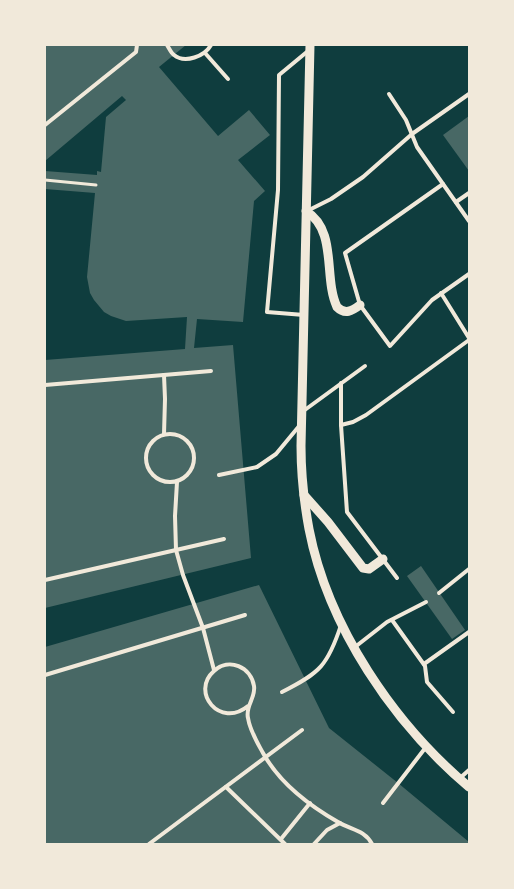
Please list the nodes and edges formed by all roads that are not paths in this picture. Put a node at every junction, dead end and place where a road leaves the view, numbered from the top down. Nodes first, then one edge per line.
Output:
1 (137, 45) edge
2 (167, 45) edge
3 (210, 45) edge
4 (310, 47) edge
5 (205, 53) junction
6 (228, 78) dead end
7 (389, 94) dead end
8 (469, 94) edge
9 (45, 126) edge
10 (412, 134) junction
11 (443, 184) junction
12 (469, 193) edge
13 (456, 202) junction
14 (306, 211) junction
15 (469, 221) edge
16 (469, 274) edge
17 (441, 293) junction
18 (360, 305) junction
19 (304, 315) junction
20 (469, 339) edge
21 (365, 366) dead end
22 (210, 371) dead end
23 (164, 375) junction
24 (341, 383) junction
25 (45, 385) edge
26 (301, 413) junction
27 (301, 424) junction
28 (341, 425) junction
29 (164, 434) junction
30 (219, 475) dead end
31 (178, 482) junction
32 (304, 495) junction
33 (224, 539) dead end
34 (176, 550) junction
35 (383, 559) junction
36 (469, 569) edge
37 (397, 578) dead end
38 (45, 580) edge
39 (439, 593) dead end
40 (426, 602) dead end
41 (245, 615) dead end
42 (392, 620) junction
43 (342, 623) junction
44 (203, 628) junction
45 (469, 632) edge
46 (355, 647) junction
47 (424, 664) junction
48 (214, 670) junction
49 (45, 676) edge
50 (282, 692) dead end
51 (248, 706) junction
52 (453, 712) dead end
53 (302, 730) dead end
54 (426, 747) junction
55 (266, 757) junction
56 (469, 770) edge
57 (459, 778) junction
58 (226, 787) junction
59 (469, 787) edge
60 (310, 803) junction
61 (383, 803) dead end
62 (340, 823) junction
63 (281, 839) junction
64 (149, 844) edge
65 (286, 844) edge
66 (314, 844) edge
67 (372, 844) edge

1 - 9 lane
2 - 5 lane
3 - 5 lane
4 - 14 street
4 - 19 lane
5 - 6 lane
7 - 10 lane
8 - 10 lane
10 - 11 lane
10 - 14 lane
11 - 13 lane
11 - 18 lane
12 - 13 lane
13 - 15 lane
14 - 18 street
14 - 19 street
16 - 17 lane
17 - 18 lane
17 - 20 lane
19 - 26 street
20 - 28 lane
21 - 24 lane
22 - 23 lane
23 - 25 lane
23 - 29 lane
24 - 26 lane
24 - 28 lane
26 - 27 street
27 - 30 lane
27 - 32 street
28 - 35 lane
29 - 31 lane
29 - 31 lane
31 - 34 lane
32 - 35 street
32 - 43 street
33 - 34 lane
34 - 38 lane
34 - 44 lane
35 - 37 lane
36 - 39 lane
40 - 42 lane
41 - 44 lane
42 - 46 lane
42 - 47 lane
43 - 46 street
43 - 50 lane
44 - 48 lane
44 - 49 lane
45 - 47 lane
46 - 54 street
47 - 52 lane
48 - 51 lane
48 - 51 lane
51 - 55 lane
53 - 55 lane
54 - 57 street
54 - 61 lane
55 - 58 lane
55 - 60 lane
56 - 57 lane
57 - 59 street
58 - 63 lane
58 - 64 lane
60 - 62 lane
60 - 63 lane
62 - 66 lane
62 - 67 lane
63 - 65 lane

